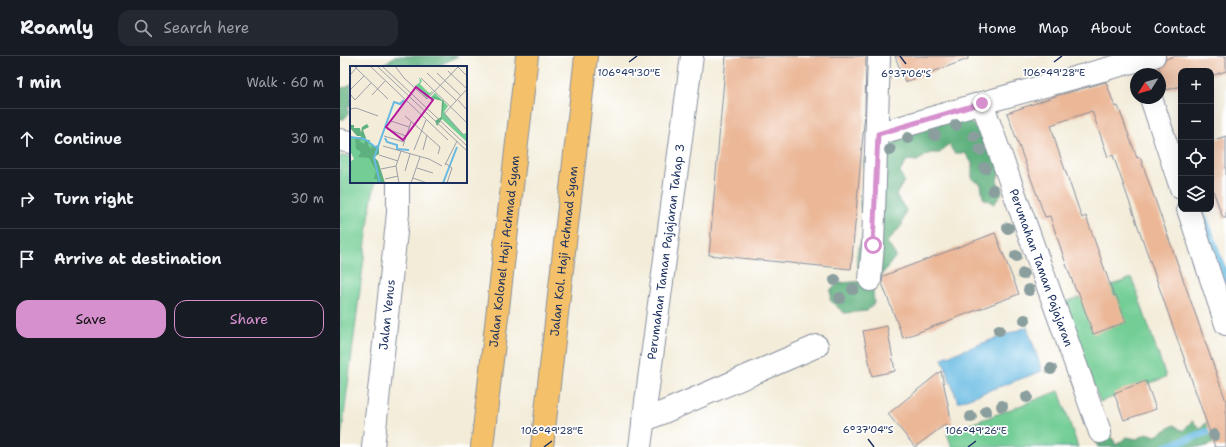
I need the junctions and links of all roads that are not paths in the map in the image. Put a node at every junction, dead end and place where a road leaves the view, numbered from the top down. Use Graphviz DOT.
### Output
graph roads {
  1 [pos="527,56"];
  2 [pos="586,56"];
  3 [pos="692,56"];
  4 [pos="879,56"];
  5 [pos="1145,64"];
  6 [pos="982,103"];
  7 [pos="1153,104"];
  8 [pos="878,134"];
  9 [pos="340,140"];
  10 [pos="350,142"];
  11 [pos="1178,179"];
  12 [pos="398,183"];
  13 [pos="1189,212"];
  14 [pos="870,280"];
  15 [pos="1226,324"];
  16 [pos="817,346"];
  17 [pos="643,420"];
  18 [pos="1100,432"];
  19 [pos="373,447"];
  20 [pos="482,447"];
  21 [pos="542,447"];
  22 [pos="640,447"];
  1 -- 20 [label="main road, Jalan Kolonel Haji Achmad Syam"];
  2 -- 21 [label="main road, Jalan Kol. Haji Achmad Syam"];
  3 -- 17 [label="street, Perumahan Taman Pajajaran Tahap 3"];
  4 -- 8 [label="street"];
  5 -- 6 [label="street"];
  6 -- 8 [label="street"];
  6 -- 18 [label="street, Perumahan Taman Pajajaran"];
  7 -- 11 [label="street"];
  8 -- 14 [label="street"];
  9 -- 10 [label="street"];
  12 -- 19 [label="street, Jalan Venus"];
  13 -- 15 [label="street"];
  16 -- 17 [label="street"];
  17 -- 22 [label="street, Perumahan Taman Pajajaran Tahap 3"];
}
